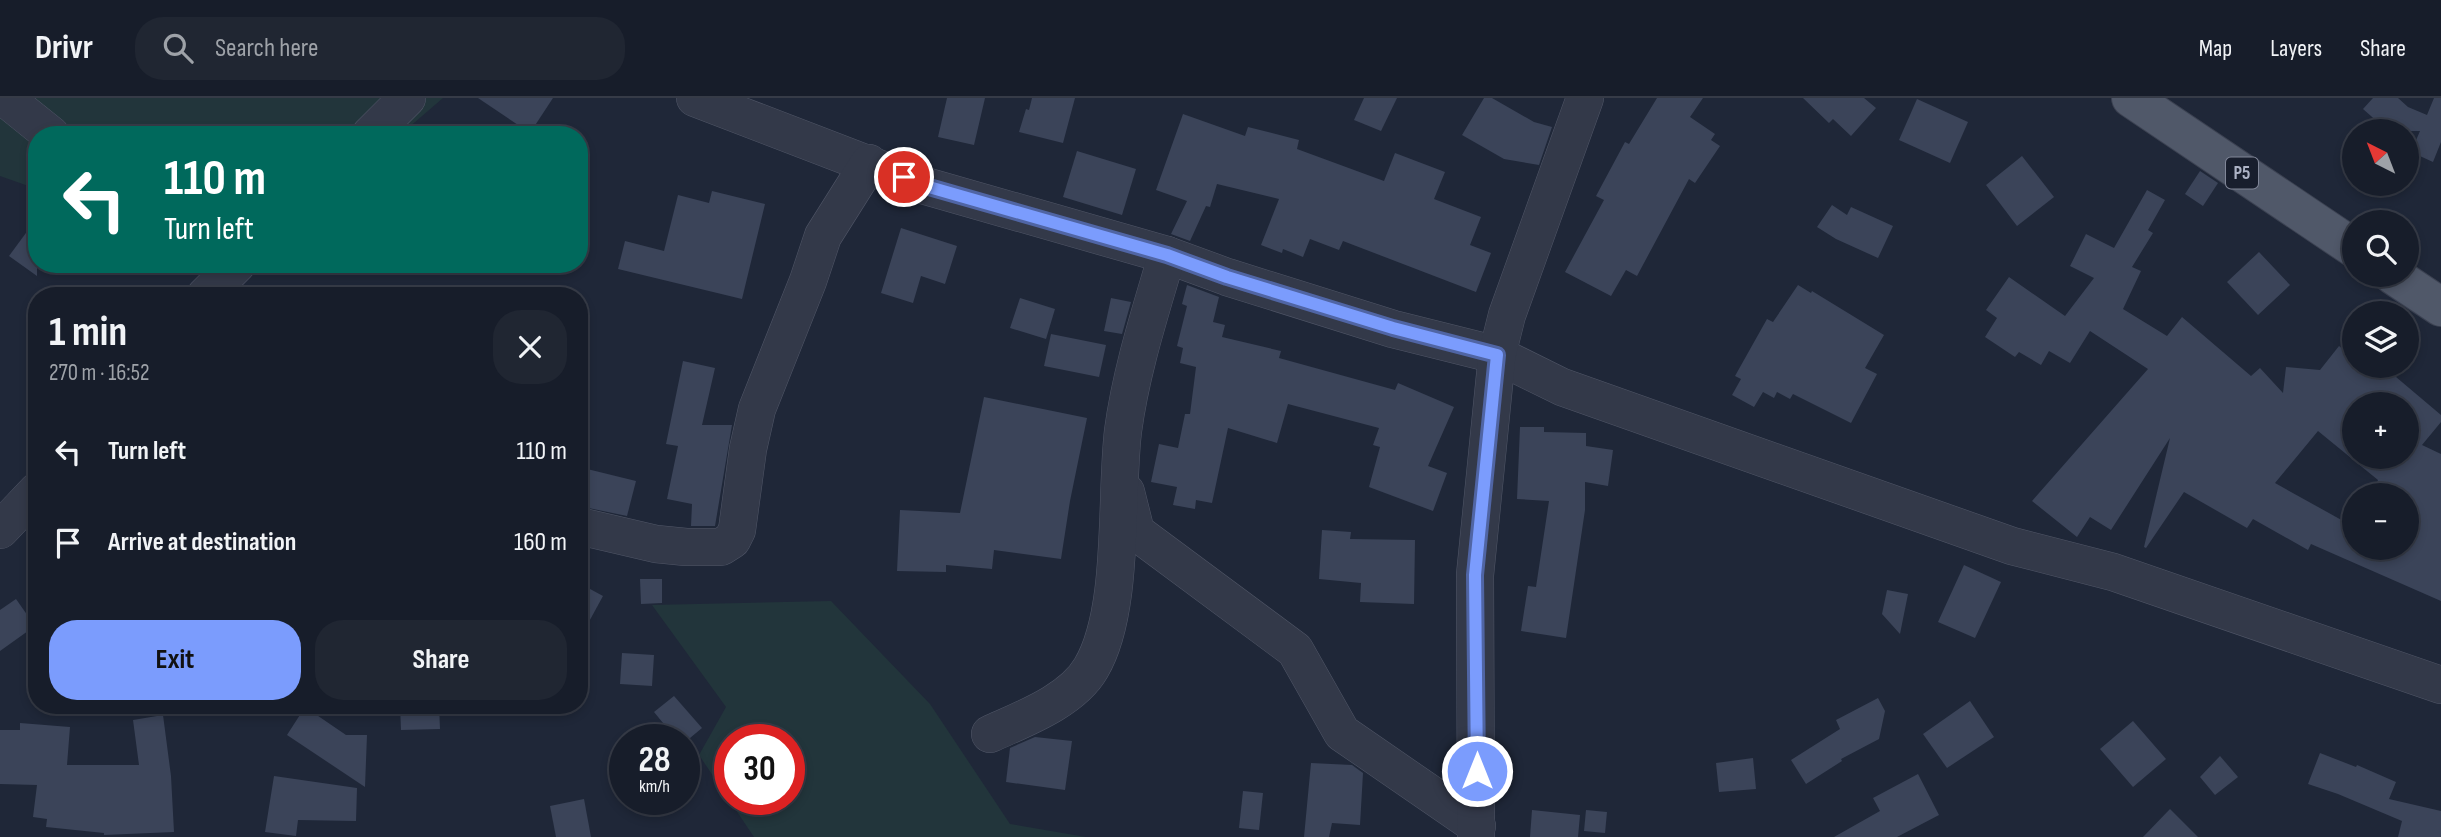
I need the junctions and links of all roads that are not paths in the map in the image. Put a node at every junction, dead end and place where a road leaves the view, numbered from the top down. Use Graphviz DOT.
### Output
graph roads {
  1 [pos="5,98"];
  2 [pos="407,98"];
  3 [pos="695,98"];
  4 [pos="1585,98"];
  5 [pos="2131,98"];
  6 [pos="40,126"];
  7 [pos="379,126"];
  8 [pos="869,163"];
  9 [pos="2342,240"];
  10 [pos="1167,255"];
  11 [pos="228,273"];
  12 [pos="214,287"];
  13 [pos="2411,287"];
  14 [pos="2441,307"];
  15 [pos="1497,355"];
  16 [pos="1121,465"];
  17 [pos="28,500"];
  18 [pos="588,528"];
  19 [pos="0,530"];
  20 [pos="2441,685"];
  21 [pos="990,734"];
  22 [pos="1477,832"];
  1 -- 6 [label="street"];
  2 -- 7 [label="street"];
  3 -- 8 [label="street"];
  4 -- 15 [label="street"];
  5 -- 9 [label="main road, P5"];
  8 -- 10 [label="street"];
  8 -- 18 [label="street"];
  10 -- 15 [label="street"];
  10 -- 16 [label="street"];
  11 -- 12 [label="street"];
  13 -- 14 [label="main road"];
  15 -- 20 [label="street"];
  15 -- 22 [label="street"];
  16 -- 21 [label="street"];
  16 -- 22 [label="street"];
  17 -- 19 [label="street"];
}
